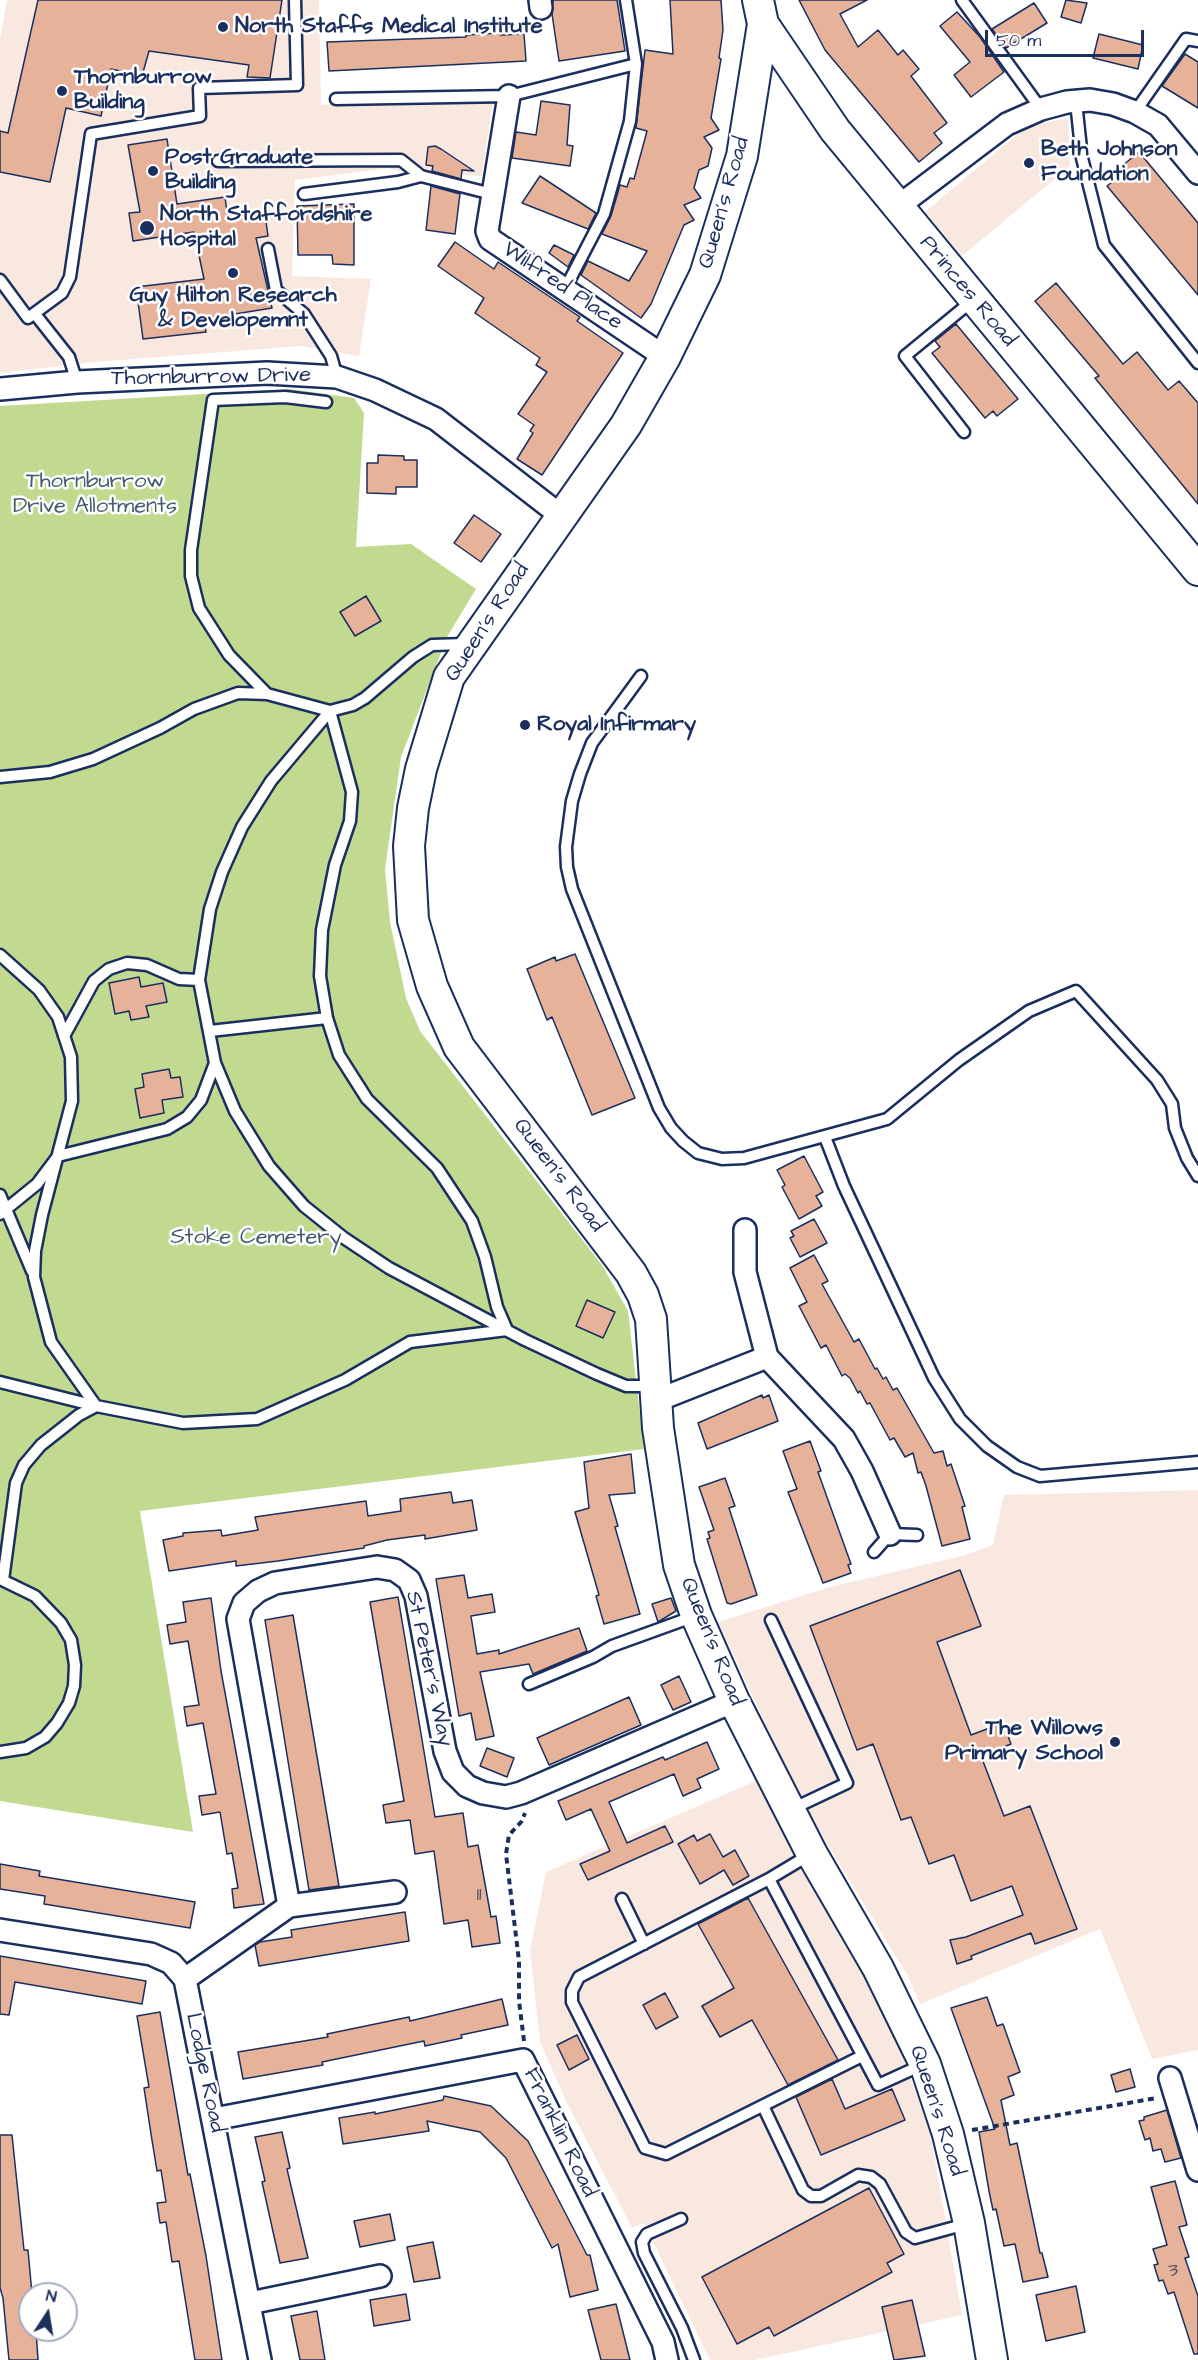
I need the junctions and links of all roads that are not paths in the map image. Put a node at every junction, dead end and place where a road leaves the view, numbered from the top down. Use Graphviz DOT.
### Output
graph roads {
  1 [pos="295,0"];
  2 [pos="626,0"];
  3 [pos="962,0"];
  4 [pos="760,12"];
  5 [pos="1198,41"];
  6 [pos="636,64"];
  7 [pos="510,96"];
  8 [pos="336,99"];
  9 [pos="1076,102"];
  10 [pos="1041,109"];
  11 [pos="1135,112"];
  12 [pos="218,161"];
  13 [pos="1198,173"];
  14 [pos="421,176"];
  15 [pos="304,194"];
  16 [pos="492,194"];
  17 [pos="896,208"];
  18 [pos="268,249"];
  19 [pos="0,280"];
  20 [pos="565,289"];
  21 [pos="974,299"];
  22 [pos="35,314"];
  23 [pos="664,357"];
  24 [pos="1198,363"];
  25 [pos="338,377"];
  26 [pos="78,382"];
  27 [pos="0,389"];
  28 [pos="326,402"];
  29 [pos="964,432"];
  30 [pos="561,515"];
  31 [pos="1198,570"];
  32 [pos="472,644"];
  33 [pos="641,676"];
  34 [pos="267,693"];
  35 [pos="330,711"];
  36 [pos="0,777"];
  37 [pos="0,955"];
  38 [pos="200,980"];
  39 [pos="327,1018"];
  40 [pos="210,1031"];
  41 [pos="64,1036"];
  42 [pos="215,1063"];
  43 [pos="825,1137"];
  44 [pos="58,1156"];
  45 [pos="1198,1176"];
  46 [pos="0,1195"];
  47 [pos="3,1212"];
  48 [pos="745,1230"];
  49 [pos="34,1277"];
  50 [pos="507,1330"];
  51 [pos="767,1357"];
  52 [pos="0,1382"];
  53 [pos="657,1393"];
  54 [pos="96,1406"];
  55 [pos="1198,1462"];
  56 [pos="890,1534"];
  57 [pos="917,1535"];
  58 [pos="874,1552"];
  59 [pos="2,1580"];
  60 [pos="696,1615"];
  61 [pos="771,1620"];
  62 [pos="529,1684"];
  63 [pos="734,1701"];
  64 [pos="0,1752"];
  65 [pos="789,1811"];
  66 [pos="812,1854"];
  67 [pos="769,1878"];
  68 [pos="395,1892"];
  69 [pos="622,1899"];
  70 [pos="290,1906"];
  71 [pos="0,1930"];
  72 [pos="644,1944"];
  73 [pos="185,1979"];
  74 [pos="862,2056"];
  75 [pos="925,2064"];
  76 [pos="1173,2086"];
  77 [pos="763,2106"];
  78 [pos="214,2119"];
  79 [pos="1198,2170"];
  80 [pos="681,2219"];
  81 [pos="969,2223"];
  82 [pos="380,2276"];
  83 [pos="250,2303"];
  84 [pos="260,2360"];
  85 [pos="667,2360"];
  86 [pos="694,2360"];
  87 [pos="992,2360"];
  1 -- 22 [label="lane"];
  2 -- 6 [label="lane"];
  3 -- 10 [label="lane"];
  4 -- 17 [label="street, Princes Road"];
  4 -- 23 [label="street, Queen's Road"];
  5 -- 11 [label="lane"];
  6 -- 7 [label="lane"];
  6 -- 20 [label="lane"];
  7 -- 8 [label="lane"];
  7 -- 16 [label="street, Wilfred Place"];
  9 -- 10 [label="street"];
  9 -- 11 [label="street"];
  9 -- 24 [label="lane"];
  10 -- 17 [label="street"];
  11 -- 13 [label="street"];
  12 -- 14 [label="lane"];
  14 -- 15 [label="lane"];
  14 -- 16 [label="lane"];
  16 -- 20 [label="street, Wilfred Place"];
  17 -- 21 [label="street, Princes Road"];
  18 -- 25 [label="lane"];
  19 -- 22 [label="lane"];
  20 -- 23 [label="street, Wilfred Place"];
  21 -- 29 [label="lane"];
  21 -- 31 [label="street, Princes Road"];
  22 -- 26 [label="lane"];
  23 -- 30 [label="street, Queen's Road"];
  25 -- 26 [label="street, Thornburrow Drive"];
  25 -- 30 [label="street, Thornburrow Drive"];
  26 -- 27 [label="street, Thornburrow Drive"];
  28 -- 34 [label="lane"];
  30 -- 32 [label="street, Queen's Road"];
  32 -- 35 [label="lane"];
  32 -- 53 [label="street, Queen's Road"];
  33 -- 43 [label="lane"];
  34 -- 35 [label="lane"];
  34 -- 36 [label="lane"];
  35 -- 38 [label="lane"];
  35 -- 39 [label="lane"];
  37 -- 41 [label="lane"];
  38 -- 40 [label="lane"];
  38 -- 41 [label="lane"];
  39 -- 40 [label="lane"];
  39 -- 50 [label="lane"];
  40 -- 42 [label="lane"];
  41 -- 44 [label="lane"];
  42 -- 44 [label="lane"];
  42 -- 50 [label="lane"];
  43 -- 45 [label="lane"];
  43 -- 55 [label="lane"];
  44 -- 47 [label="lane"];
  44 -- 49 [label="lane"];
  46 -- 47 [label="lane"];
  47 -- 49 [label="lane"];
  48 -- 51 [label="street"];
  49 -- 54 [label="lane"];
  50 -- 53 [label="lane"];
  50 -- 54 [label="lane"];
  51 -- 53 [label="street"];
  51 -- 56 [label="street"];
  52 -- 54 [label="lane"];
  53 -- 60 [label="street, Queen's Road"];
  54 -- 59 [label="lane"];
  56 -- 57 [label="lane"];
  56 -- 58 [label="lane"];
  59 -- 64 [label="lane"];
  60 -- 62 [label="lane"];
  60 -- 63 [label="street, Queen's Road"];
  61 -- 65 [label="lane"];
  63 -- 65 [label="street, Queen's Road"];
  63 -- 70 [label="street, St Peter's Way"];
  65 -- 66 [label="street, Queen's Road"];
  66 -- 67 [label="lane"];
  66 -- 75 [label="street, Queen's Road"];
  67 -- 72 [label="lane"];
  67 -- 74 [label="lane"];
  68 -- 70 [label="street"];
  69 -- 72 [label="lane"];
  70 -- 73 [label="street"];
  71 -- 73 [label="street"];
  72 -- 77 [label="lane"];
  73 -- 78 [label="street, Lodge Road"];
  74 -- 75 [label="lane"];
  74 -- 77 [label="lane"];
  75 -- 81 [label="street, Queen's Road"];
  76 -- 79 [label="street"];
  77 -- 81 [label="lane"];
  78 -- 83 [label="street, Lodge Road"];
  78 -- 85 [label="street, Franklin Road"];
  80 -- 86 [label="lane"];
  81 -- 87 [label="street, Queen's Road"];
  82 -- 83 [label="street"];
  83 -- 84 [label="street, Lodge Road"];
}
